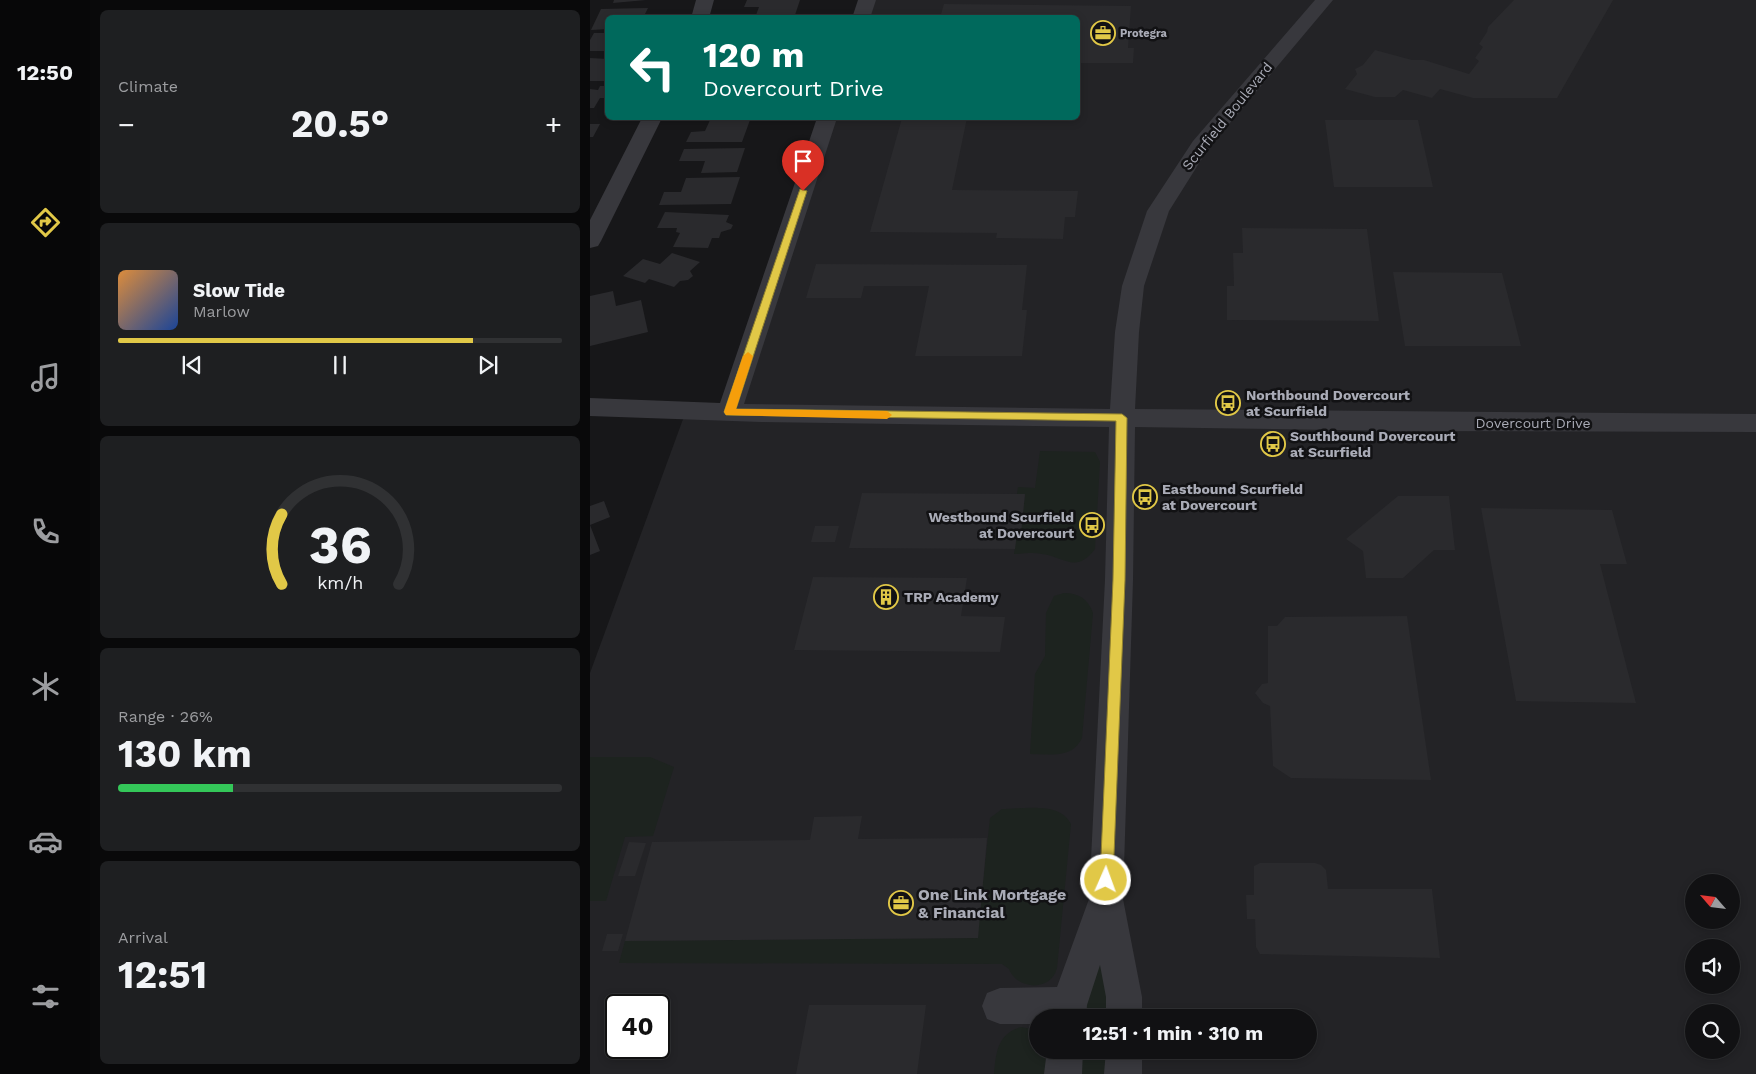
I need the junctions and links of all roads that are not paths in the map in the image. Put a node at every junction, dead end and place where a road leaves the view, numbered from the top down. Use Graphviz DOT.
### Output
graph roads {
  1 [pos="705,0"];
  2 [pos="867,0"];
  3 [pos="1324,0"];
  4 [pos="701,15"];
  5 [pos="862,15"];
  6 [pos="651,120"];
  7 [pos="827,120"];
  8 [pos="590,241"];
  9 [pos="590,407"];
  10 [pos="729,412"];
  11 [pos="1122,418"];
  12 [pos="1756,423"];
  13 [pos="1106,899"];
  14 [pos="1000,1006"];
  15 [pos="1041,1009"];
  16 [pos="1070,1009"];
  17 [pos="1124,1009"];
  18 [pos="1064,1059"];
  19 [pos="1124,1059"];
  20 [pos="1063,1074"];
  21 [pos="1124,1074"];
  1 -- 4 [label="street"];
  2 -- 5 [label="street"];
  3 -- 11 [label="street, Scurfield Boulevard"];
  6 -- 8 [label="street"];
  7 -- 10 [label="street"];
  9 -- 10 [label="street, Dovercourt Drive"];
  10 -- 11 [label="street, Dovercourt Drive"];
  11 -- 12 [label="street, Dovercourt Drive"];
  11 -- 13 [label="street, Scurfield Boulevard"];
  13 -- 16 [label="street, Scurfield Boulevard"];
  13 -- 17 [label="street, Scurfield Boulevard"];
  14 -- 15 [label="street"];
  18 -- 20 [label="street"];
  19 -- 21 [label="street"];
}
